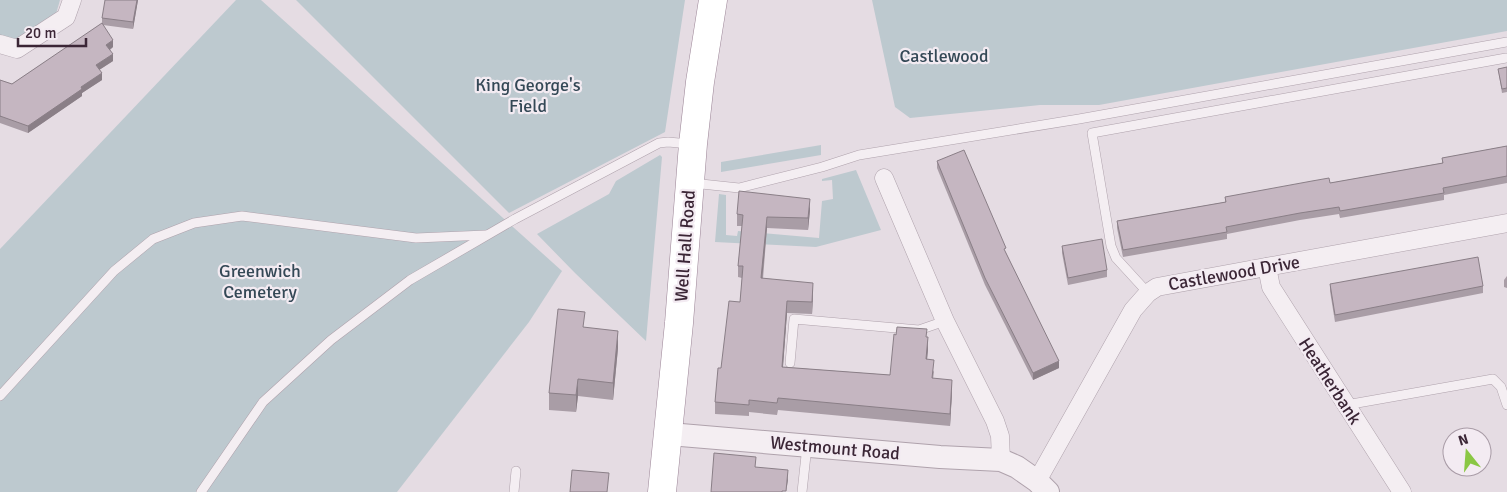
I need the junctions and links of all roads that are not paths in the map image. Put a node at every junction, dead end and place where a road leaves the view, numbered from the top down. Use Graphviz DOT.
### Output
graph roads {
  1 [pos="72,0"];
  2 [pos="713,0"];
  3 [pos="1507,42"];
  4 [pos="0,44"];
  5 [pos="1506,58"];
  6 [pos="693,144"];
  7 [pos="884,178"];
  8 [pos="690,183"];
  9 [pos="1507,223"];
  10 [pos="487,236"];
  11 [pos="1267,267"];
  12 [pos="1148,293"];
  13 [pos="945,321"];
  14 [pos="790,363"];
  15 [pos="0,396"];
  16 [pos="1346,405"];
  17 [pos="1507,405"];
  18 [pos="669,434"];
  19 [pos="807,446"];
  20 [pos="1001,460"];
  21 [pos="516,470"];
  22 [pos="1042,486"];
  23 [pos="201,492"];
  24 [pos="514,492"];
  25 [pos="662,492"];
  26 [pos="802,492"];
  27 [pos="1402,492"];
  1 -- 4 [label="street"];
  2 -- 6 [label="highway, Well Hall Road"];
  3 -- 8 [label="lane"];
  5 -- 12 [label="lane"];
  6 -- 8 [label="highway, Well Hall Road"];
  6 -- 10 [label="lane"];
  7 -- 13 [label="street"];
  8 -- 18 [label="highway, Well Hall Road"];
  9 -- 11 [label="street, Castlewood Drive"];
  10 -- 15 [label="lane"];
  10 -- 23 [label="lane"];
  11 -- 12 [label="street, Castlewood Drive"];
  11 -- 16 [label="street, Heatherbank"];
  12 -- 22 [label="street, Castlewood Drive"];
  13 -- 14 [label="lane"];
  13 -- 20 [label="street"];
  16 -- 17 [label="lane"];
  16 -- 27 [label="street, Heatherbank"];
  18 -- 19 [label="street, Westmount Road"];
  18 -- 25 [label="highway, Well Hall Road"];
  19 -- 20 [label="street, Westmount Road"];
  19 -- 26 [label="lane"];
  20 -- 22 [label="street, Westmount Road"];
  21 -- 24 [label="lane"];
}
